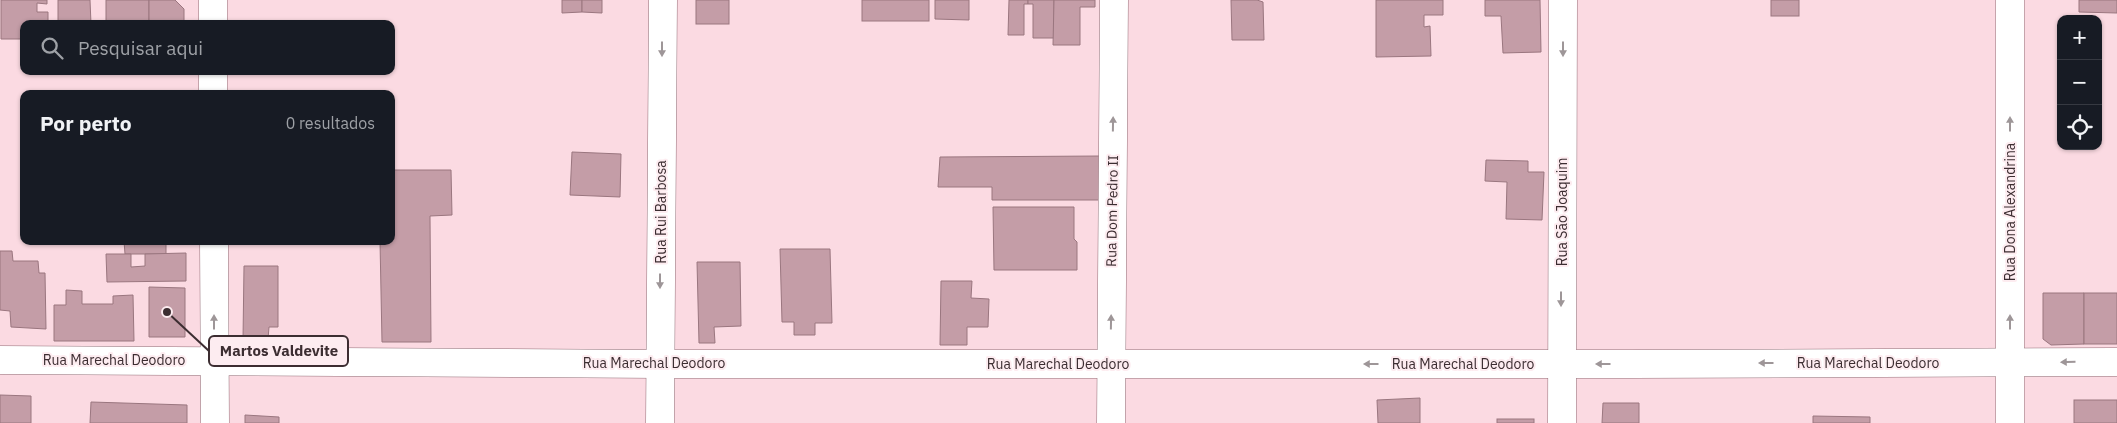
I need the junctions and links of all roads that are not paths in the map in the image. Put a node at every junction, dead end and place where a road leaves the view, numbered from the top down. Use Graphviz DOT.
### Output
graph roads {
  1 [pos="213,0"];
  2 [pos="663,0"];
  3 [pos="1114,0"];
  4 [pos="1563,0"];
  5 [pos="2010,0"];
  6 [pos="213,20"];
  7 [pos="213,75"];
  8 [pos="213,90"];
  9 [pos="214,245"];
  10 [pos="0,360"];
  11 [pos="215,360"];
  12 [pos="2010,362"];
  13 [pos="2117,362"];
  14 [pos="660,364"];
  15 [pos="1111,364"];
  16 [pos="1561,364"];
  17 [pos="215,423"];
  18 [pos="660,423"];
  19 [pos="1111,423"];
  20 [pos="1562,423"];
  21 [pos="2010,423"];
  1 -- 6 [label="main road"];
  2 -- 14 [label="main road, Rua Rui Barbosa, one-way"];
  15 -- 3 [label="main road, Rua Dom Pedro II, one-way"];
  4 -- 16 [label="main road, Rua São Joaquim, one-way"];
  12 -- 5 [label="main road, Rua Dona Alexandrina, one-way"];
  7 -- 8 [label="main road"];
  11 -- 9 [label="main road, one-way"];
  10 -- 11 [label="main road, Rua Marechal Deodoro"];
  11 -- 14 [label="main road, Rua Marechal Deodoro"];
  11 -- 17 [label="main road"];
  13 -- 12 [label="main road, Rua Marechal Deodoro, one-way"];
  12 -- 16 [label="main road, Rua Marechal Deodoro, one-way"];
  12 -- 21 [label="main road, Rua Dona Alexandrina"];
  14 -- 15 [label="main road, Rua Marechal Deodoro"];
  14 -- 18 [label="main road, Rua Rui Barbosa"];
  16 -- 15 [label="main road, Rua Marechal Deodoro, one-way"];
  15 -- 19 [label="main road, Rua Dom Pedro II"];
  16 -- 20 [label="main road, Rua São Joaquim"];
}
